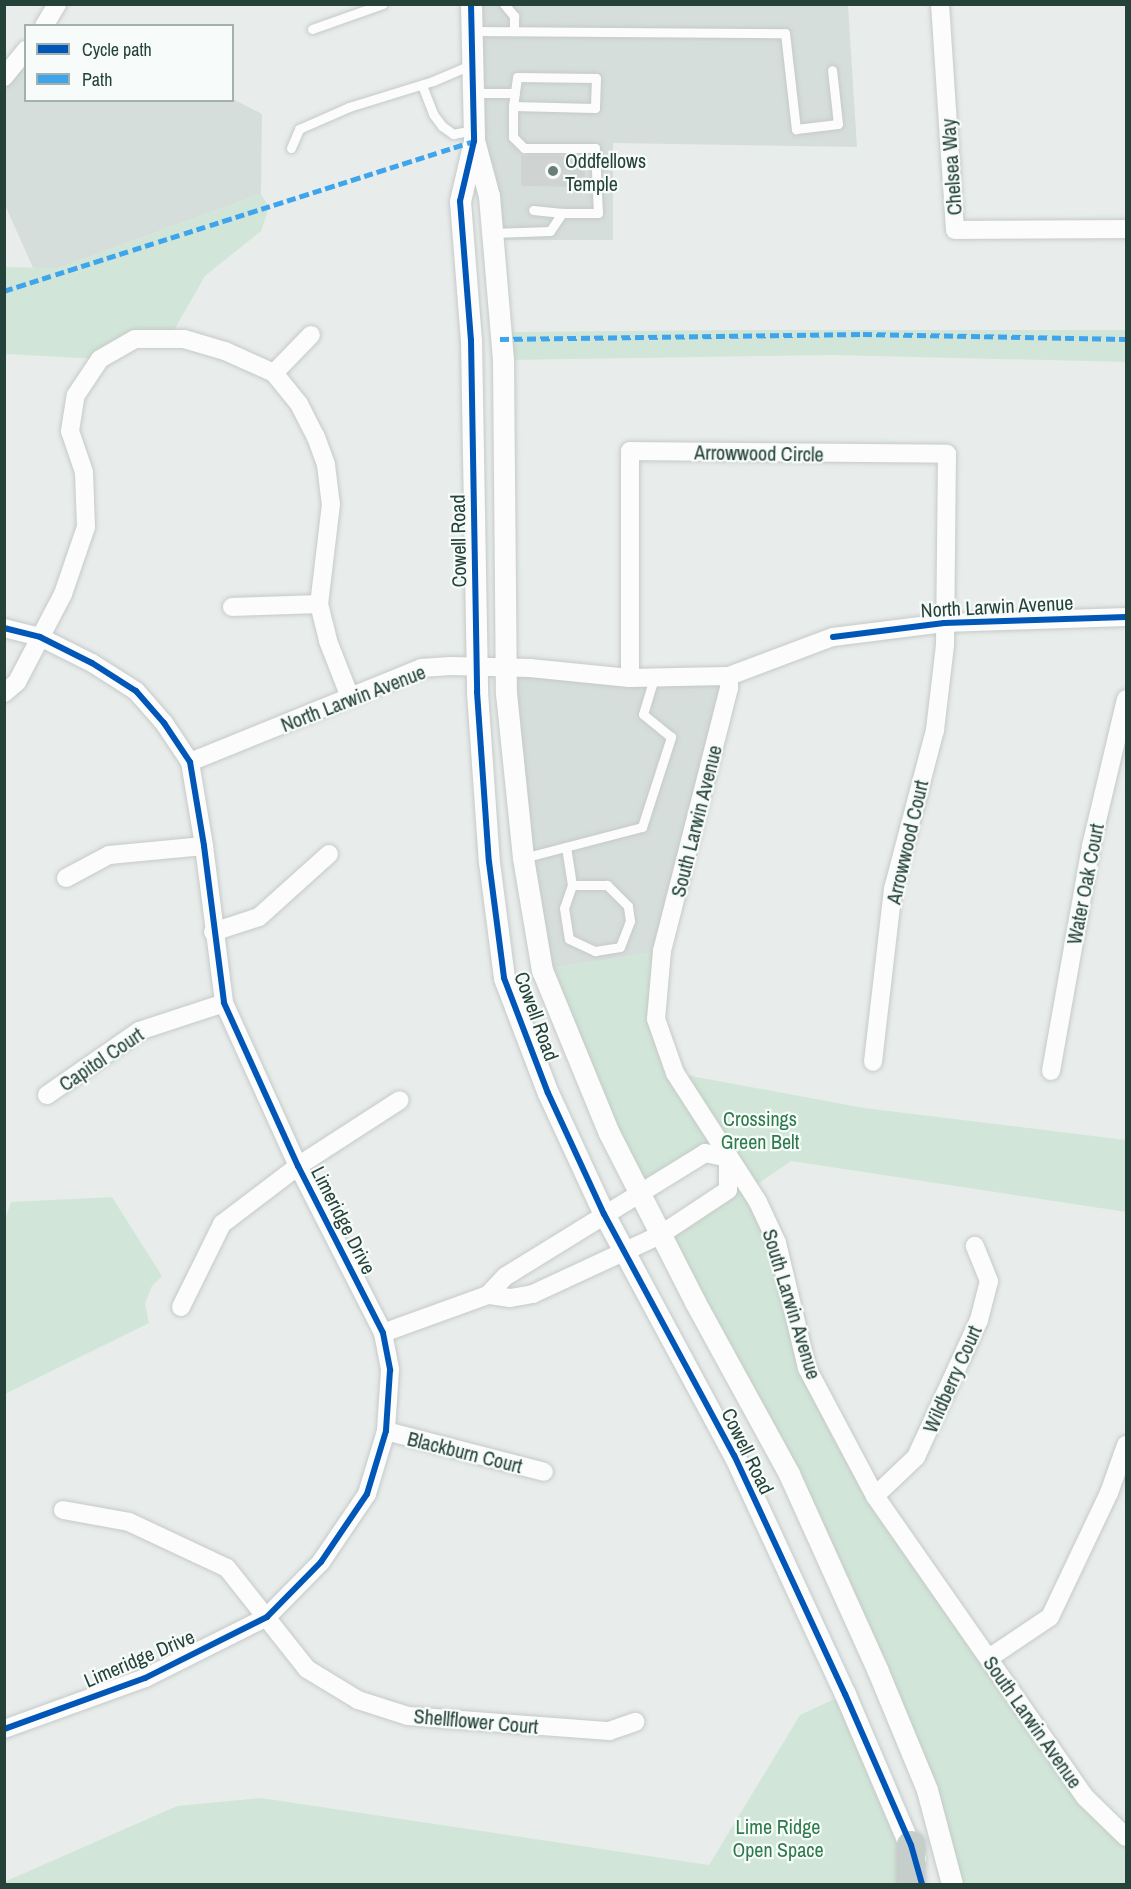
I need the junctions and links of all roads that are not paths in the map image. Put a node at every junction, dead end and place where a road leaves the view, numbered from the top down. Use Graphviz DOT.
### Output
graph roads {
  1 [pos="57,4"];
  2 [pos="383,4"];
  3 [pos="471,4"];
  4 [pos="504,4"];
  5 [pos="940,4"];
  6 [pos="45,24"];
  7 [pos="312,29"];
  8 [pos="472,31"];
  9 [pos="514,31"];
  10 [pos="24,52"];
  11 [pos="473,64"];
  12 [pos="832,70"];
  13 [pos="4,77"];
  14 [pos="422,85"];
  15 [pos="473,93"];
  16 [pos="515,93"];
  17 [pos="513,106"];
  18 [pos="474,136"];
  19 [pos="291,148"];
  20 [pos="533,210"];
  21 [pos="562,213"];
  22 [pos="1126,229"];
  23 [pos="492,233"];
  24 [pos="311,335"];
  25 [pos="274,373"];
  26 [pos="319,604"];
  27 [pos="232,607"];
  28 [pos="1126,616"];
  29 [pos="944,623"];
  30 [pos="4,628"];
  31 [pos="40,637"];
  32 [pos="477,667"];
  33 [pos="506,668"];
  34 [pos="729,676"];
  35 [pos="654,677"];
  36 [pos="630,678"];
  37 [pos="4,693"];
  38 [pos="350,697"];
  39 [pos="1126,699"];
  40 [pos="190,762"];
  41 [pos="204,846"];
  42 [pos="566,847"];
  43 [pos="329,854"];
  44 [pos="523,858"];
  45 [pos="66,878"];
  46 [pos="572,885"];
  47 [pos="213,932"];
  48 [pos="224,1003"];
  49 [pos="873,1062"];
  50 [pos="1052,1071"];
  51 [pos="47,1095"];
  52 [pos="400,1100"];
  53 [pos="728,1158"];
  54 [pos="298,1166"];
  55 [pos="638,1192"];
  56 [pos="604,1214"];
  57 [pos="660,1235"];
  58 [pos="975,1246"];
  59 [pos="624,1251"];
  60 [pos="488,1295"];
  61 [pos="181,1307"];
  62 [pos="383,1334"];
  63 [pos="386,1431"];
  64 [pos="1126,1445"];
  65 [pos="544,1472"];
  66 [pos="874,1496"];
  67 [pos="63,1510"];
  68 [pos="267,1617"];
  69 [pos="989,1658"];
  70 [pos="635,1722"];
  71 [pos="4,1729"];
  72 [pos="1126,1837"];
  73 [pos="911,1845"];
  74 [pos="910,1884"];
  75 [pos="922,1884"];
  76 [pos="952,1884"];
  1 -- 6 [label="street"];
  2 -- 7 [label="lane"];
  3 -- 8 [label="street, Cowell Road"];
  4 -- 9 [label="lane"];
  5 -- 22 [label="street, Chelsea Way"];
  8 -- 9 [label="lane"];
  8 -- 11 [label="street, Cowell Road"];
  9 -- 12 [label="lane"];
  10 -- 13 [label="street"];
  11 -- 14 [label="lane"];
  11 -- 15 [label="street, Cowell Road"];
  14 -- 18 [label="lane"];
  14 -- 19 [label="lane"];
  15 -- 16 [label="lane"];
  15 -- 18 [label="street, Cowell Road"];
  16 -- 17 [label="lane"];
  16 -- 17 [label="lane"];
  17 -- 21 [label="lane"];
  18 -- 23 [label="street, Cowell Road"];
  18 -- 32 [label="street, Cowell Road"];
  20 -- 21 [label="lane"];
  21 -- 23 [label="lane"];
  23 -- 33 [label="street, Cowell Road"];
  24 -- 25 [label="street"];
  25 -- 26 [label="street"];
  25 -- 31 [label="street"];
  26 -- 27 [label="street"];
  26 -- 38 [label="street"];
  28 -- 29 [label="street, North Larwin Avenue"];
  29 -- 34 [label="street, North Larwin Avenue"];
  29 -- 36 [label="street, Arrowwood Circle"];
  29 -- 49 [label="street, Arrowwood Court"];
  30 -- 31 [label="street, Limeridge Drive"];
  31 -- 37 [label="street"];
  31 -- 40 [label="street, Limeridge Drive"];
  32 -- 33 [label="street, North Larwin Avenue"];
  32 -- 38 [label="street, North Larwin Avenue"];
  32 -- 56 [label="street, Cowell Road"];
  33 -- 36 [label="street, North Larwin Avenue"];
  33 -- 44 [label="street, Cowell Road"];
  34 -- 35 [label="street, North Larwin Avenue"];
  34 -- 53 [label="street, South Larwin Avenue"];
  35 -- 36 [label="street, North Larwin Avenue"];
  35 -- 42 [label="lane"];
  38 -- 40 [label="street, North Larwin Avenue"];
  39 -- 50 [label="street, Water Oak Court"];
  40 -- 41 [label="street, Limeridge Drive"];
  41 -- 45 [label="street"];
  41 -- 47 [label="street, Limeridge Drive"];
  42 -- 44 [label="lane"];
  42 -- 46 [label="lane"];
  43 -- 47 [label="street"];
  44 -- 55 [label="street, Cowell Road"];
  46 -- 46 [label="lane"];
  47 -- 48 [label="street, Limeridge Drive"];
  48 -- 51 [label="street, Capitol Court"];
  48 -- 54 [label="street, Limeridge Drive"];
  52 -- 54 [label="street"];
  53 -- 55 [label="street"];
  53 -- 57 [label="street"];
  53 -- 66 [label="street, South Larwin Avenue"];
  54 -- 61 [label="street"];
  54 -- 62 [label="street, Limeridge Drive"];
  55 -- 56 [label="street"];
  55 -- 57 [label="street, Cowell Road"];
  56 -- 59 [label="street, Cowell Road"];
  56 -- 60 [label="street"];
  57 -- 59 [label="street"];
  57 -- 76 [label="street, Cowell Road"];
  58 -- 66 [label="street, Wildberry Court"];
  59 -- 60 [label="street"];
  59 -- 73 [label="street, Cowell Road"];
  60 -- 62 [label="street"];
  62 -- 63 [label="street, Limeridge Drive"];
  63 -- 65 [label="street, Blackburn Court"];
  63 -- 68 [label="street, Limeridge Drive"];
  64 -- 69 [label="street"];
  66 -- 69 [label="street, South Larwin Avenue"];
  67 -- 68 [label="street, Shellflower Court"];
  68 -- 70 [label="street, Shellflower Court"];
  68 -- 71 [label="street, Limeridge Drive"];
  69 -- 72 [label="street, South Larwin Avenue"];
  73 -- 74 [label="highway"];
  73 -- 75 [label="street, Cowell Road"];
}
